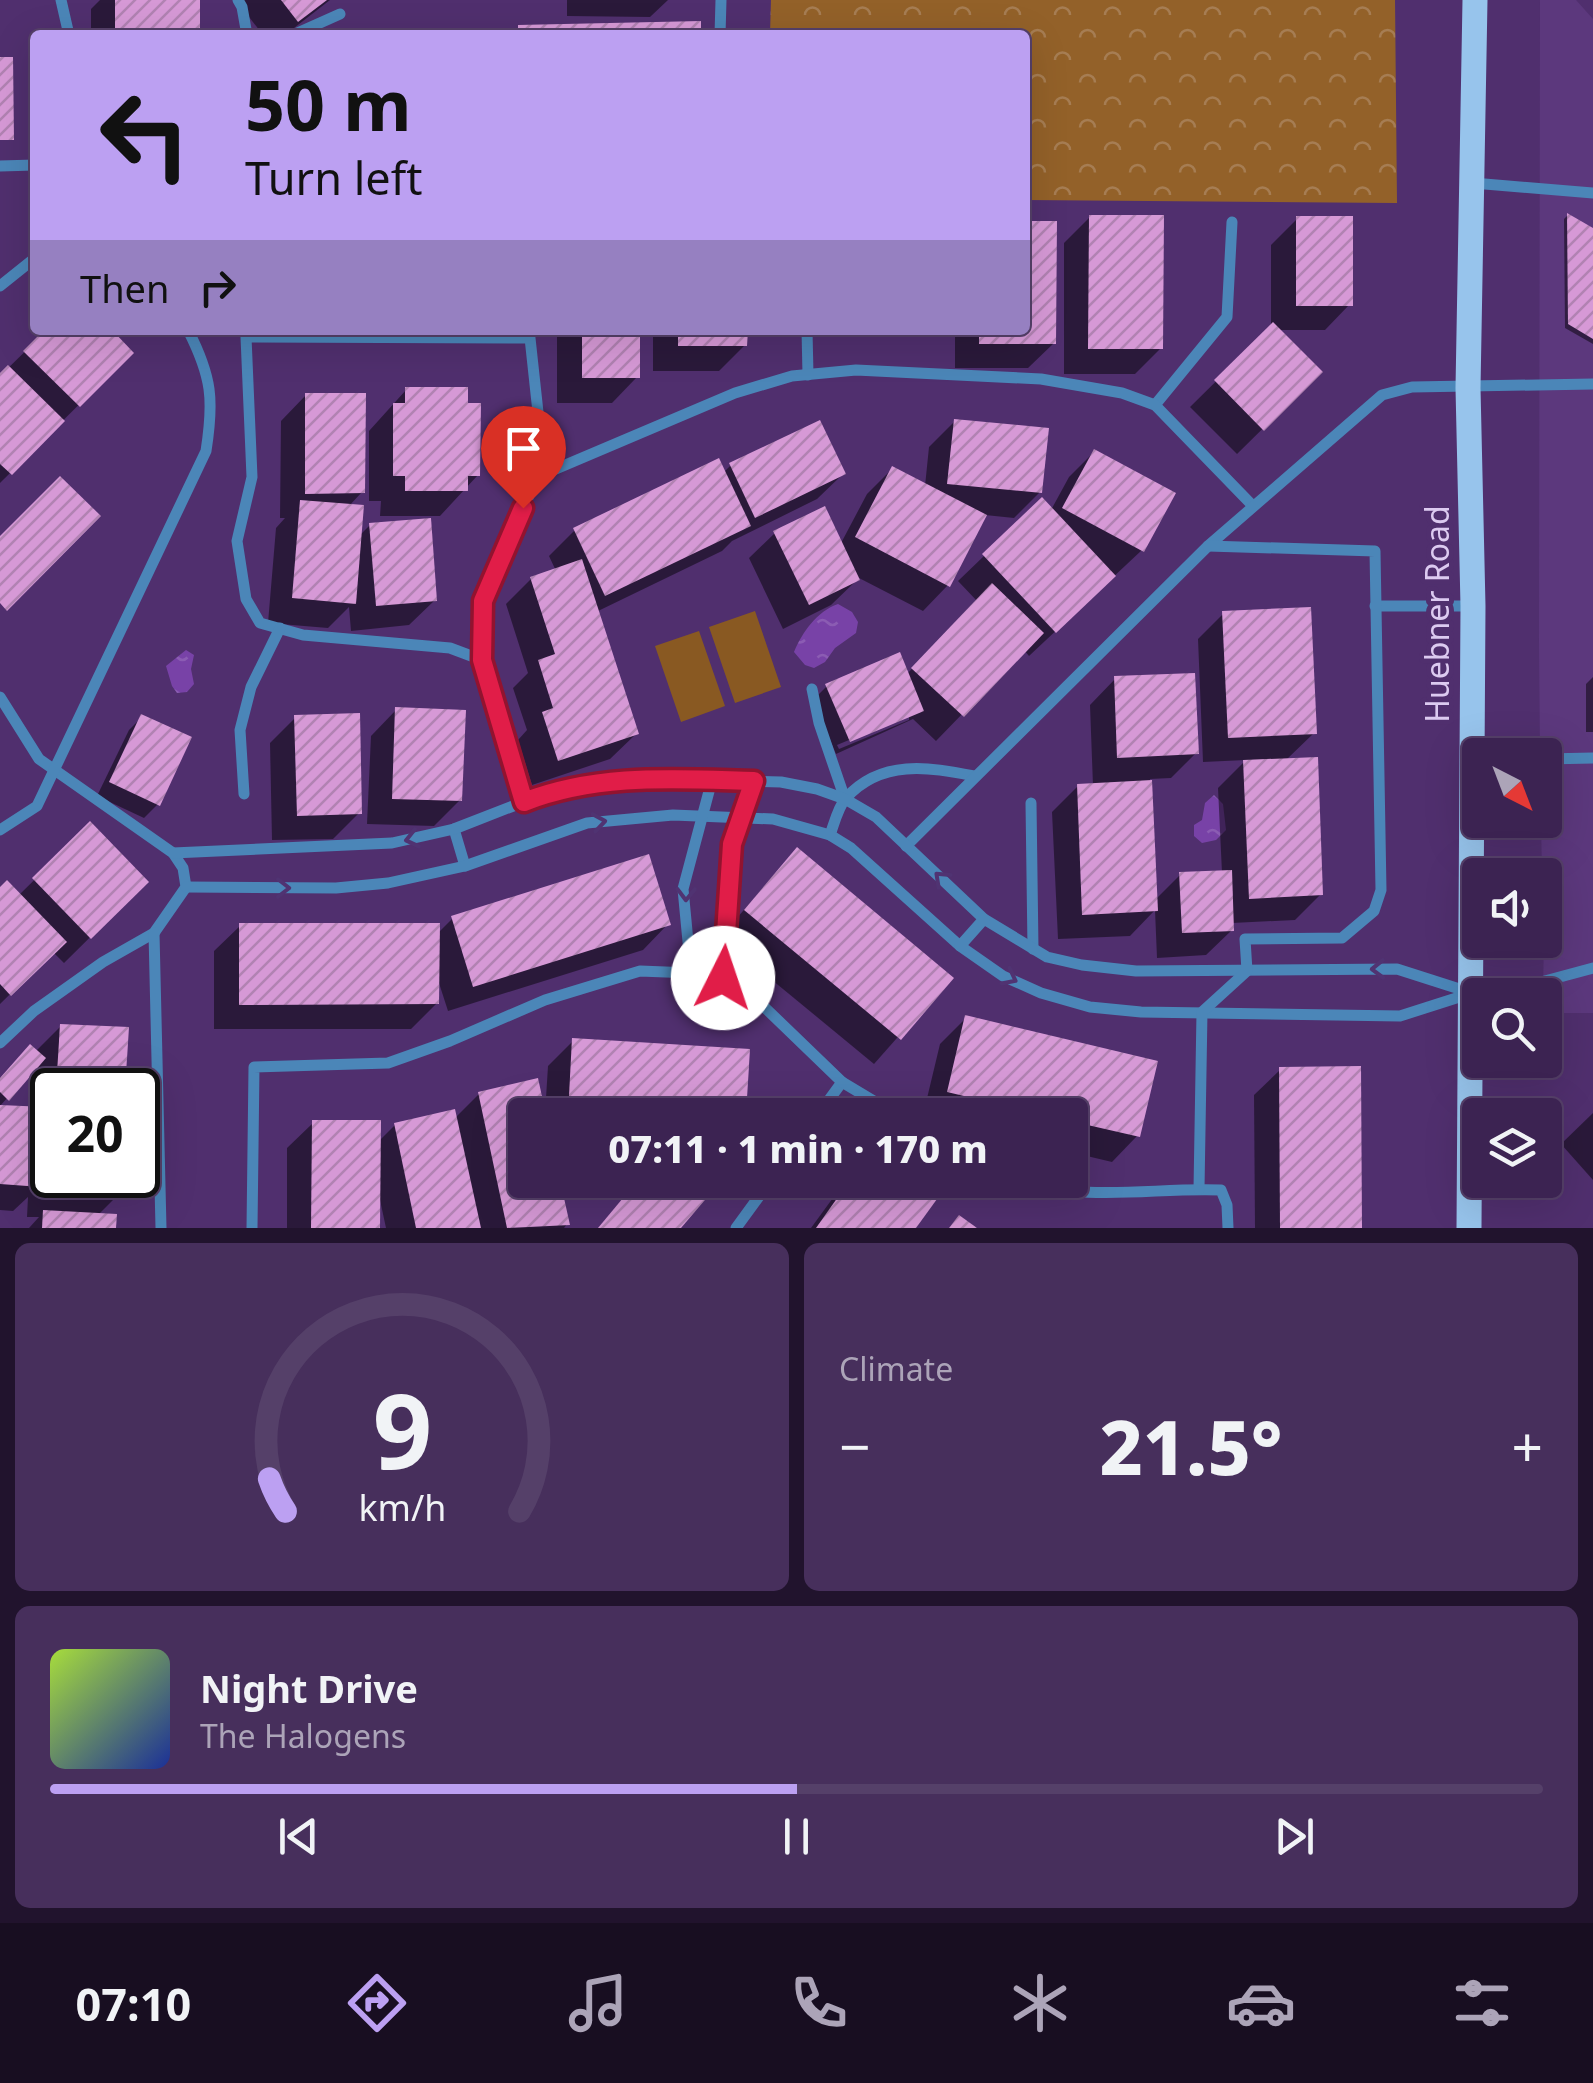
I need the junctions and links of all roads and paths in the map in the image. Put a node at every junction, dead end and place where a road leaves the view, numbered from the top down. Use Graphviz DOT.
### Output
graph roads {
  1 [pos="61,0"];
  2 [pos="238,0"];
  3 [pos="721,0"];
  4 [pos="1475,0"];
  5 [pos="340,14"];
  6 [pos="68,30"];
  7 [pos="246,30"];
  8 [pos="303,30"];
  9 [pos="720,30"];
  10 [pos="30,165"];
  11 [pos="0,166"];
  12 [pos="1472,183"];
  13 [pos="1593,193"];
  14 [pos="1232,222"];
  15 [pos="30,262"];
  16 [pos="0,286"];
  17 [pos="190,335"];
  18 [pos="278,335"];
  19 [pos="353,335"];
  20 [pos="807,335"];
  21 [pos="808,374"];
  22 [pos="1593,384"];
  23 [pos="1468,388"];
  24 [pos="1155,405"];
  25 [pos="537,476"];
  26 [pos="1252,505"];
  27 [pos="1208,546"];
  28 [pos="1376,606"];
  29 [pos="1473,606"];
  30 [pos="280,628"];
  31 [pos="482,660"];
  32 [pos="812,689"];
  33 [pos="0,697"];
  34 [pos="1476,738"];
  35 [pos="1593,758"];
  36 [pos="1562,759"];
  37 [pos="55,770"];
  38 [pos="974,776"];
  39 [pos="712,780"];
  40 [pos="754,781"];
  41 [pos="244,794"];
  42 [pos="845,799"];
  43 [pos="524,802"];
  44 [pos="1032,803"];
  45 [pos="702,816"];
  46 [pos="740,818"];
  47 [pos="454,829"];
  48 [pos="0,830"];
  49 [pos="830,835"];
  50 [pos="1475,838"];
  51 [pos="906,846"];
  52 [pos="173,853"];
  53 [pos="466,866"];
  54 [pos="186,887"];
  55 [pos="984,919"];
  56 [pos="154,933"];
  57 [pos="960,946"];
  58 [pos="1033,949"];
  59 [pos="1593,968"];
  60 [pos="1246,972"];
  61 [pos="690,974"];
  62 [pos="723,978"];
  63 [pos="1472,978"];
  64 [pos="1556,978"];
  65 [pos="1462,990"];
  66 [pos="1462,996"];
  67 [pos="1202,1012"];
  68 [pos="0,1043"];
  69 [pos="1471,1078"];
  70 [pos="842,1082"];
  71 [pos="830,1098"];
  72 [pos="869,1098"];
  73 [pos="1199,1189"];
  74 [pos="1088,1193"];
  75 [pos="758,1198"];
  76 [pos="161,1228"];
  77 [pos="252,1228"];
  78 [pos="736,1228"];
  79 [pos="1228,1228"];
  80 [pos="1469,1228"];
  1 -- 6 [label="lane"];
  2 -- 7 [label="lane"];
  3 -- 9 [label="lane"];
  4 -- 12 [label="main road, Huebner Road"];
  5 -- 8 [label="lane"];
  10 -- 11 [label="lane"];
  12 -- 13 [label="lane"];
  12 -- 23 [label="main road, Huebner Road"];
  14 -- 24 [label="lane"];
  15 -- 16 [label="lane"];
  17 -- 37 [label="lane"];
  18 -- 30 [label="lane"];
  19 -- 25 [label="lane"];
  20 -- 21 [label="lane"];
  21 -- 24 [label="lane"];
  21 -- 25 [label="lane"];
  22 -- 23 [label="lane"];
  23 -- 26 [label="lane"];
  23 -- 29 [label="main road, Huebner Road"];
  24 -- 26 [label="lane"];
  25 -- 31 [label="lane"];
  26 -- 27 [label="lane"];
  27 -- 28 [label="lane"];
  27 -- 38 [label="lane"];
  28 -- 29 [label="lane"];
  28 -- 60 [label="lane"];
  29 -- 34 [label="main road, Huebner Road"];
  30 -- 31 [label="lane"];
  30 -- 41 [label="lane"];
  31 -- 43 [label="lane"];
  32 -- 42 [label="lane"];
  33 -- 37 [label="lane"];
  35 -- 36 [label="lane"];
  37 -- 48 [label="lane"];
  37 -- 52 [label="lane"];
  38 -- 42 [label="lane"];
  38 -- 51 [label="lane"];
  39 -- 40 [label="lane"];
  39 -- 43 [label="lane"];
  39 -- 45 [label="lane"];
  40 -- 42 [label="lane"];
  40 -- 46 [label="lane"];
  42 -- 49 [label="lane"];
  42 -- 51 [label="lane"];
  43 -- 47 [label="lane"];
  44 -- 58 [label="lane"];
  45 -- 46 [label="lane"];
  53 -- 45 [label="lane, one-way"];
  45 -- 61 [label="lane, one-way"];
  46 -- 49 [label="lane"];
  46 -- 62 [label="lane"];
  47 -- 52 [label="lane, one-way"];
  47 -- 53 [label="lane"];
  49 -- 57 [label="lane"];
  50 -- 63 [label="main road, Huebner Road"];
  55 -- 51 [label="lane, one-way"];
  52 -- 54 [label="lane"];
  54 -- 53 [label="lane, one-way"];
  54 -- 56 [label="lane"];
  55 -- 57 [label="lane"];
  55 -- 58 [label="lane"];
  56 -- 68 [label="lane"];
  56 -- 76 [label="lane"];
  57 -- 67 [label="lane, one-way"];
  58 -- 60 [label="lane"];
  59 -- 64 [label="lane"];
  65 -- 60 [label="lane, one-way"];
  60 -- 67 [label="lane"];
  61 -- 62 [label="lane"];
  61 -- 77 [label="lane"];
  62 -- 70 [label="lane"];
  66 -- 67 [label="lane"];
  67 -- 73 [label="lane"];
  69 -- 80 [label="main road, Huebner Road"];
  70 -- 71 [label="lane"];
  70 -- 72 [label="lane"];
  73 -- 74 [label="lane"];
  73 -- 79 [label="lane"];
  75 -- 78 [label="lane"];
}
